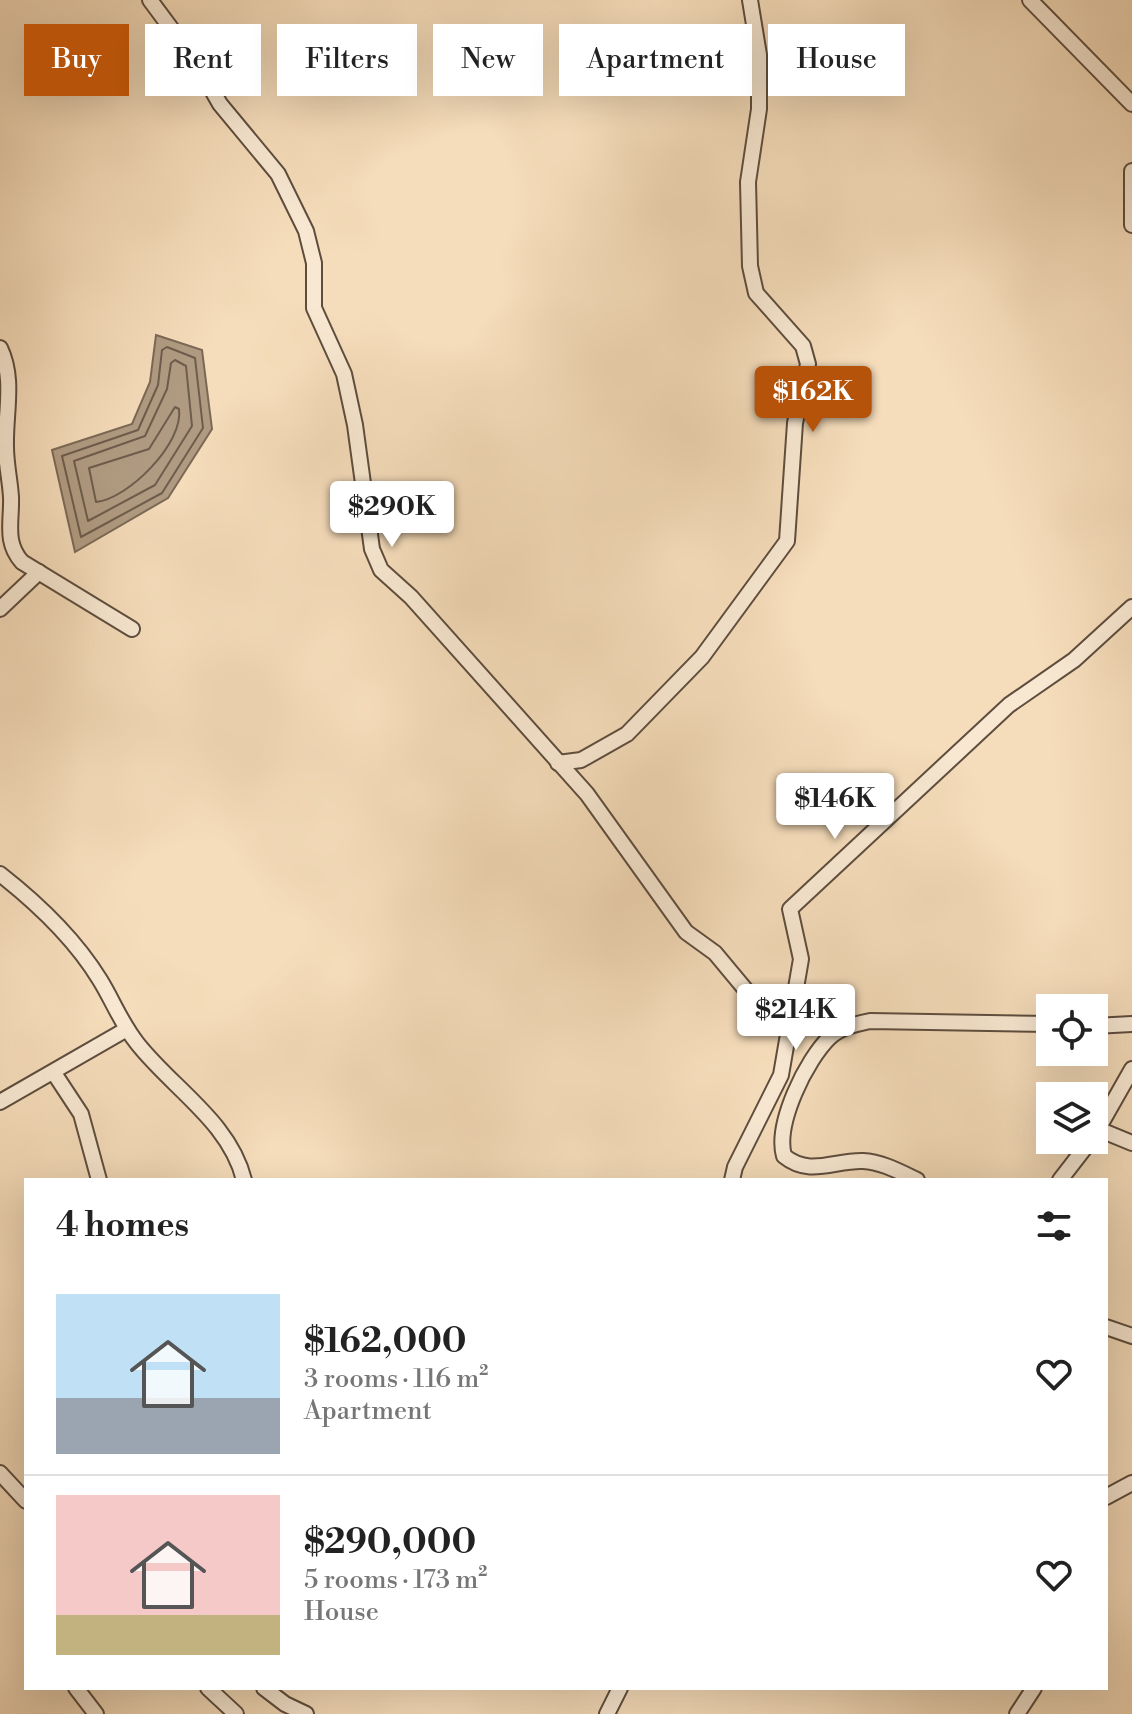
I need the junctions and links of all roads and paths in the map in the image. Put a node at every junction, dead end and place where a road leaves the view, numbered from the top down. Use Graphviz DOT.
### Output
graph roads {
  1 [pos="150,0"];
  2 [pos="750,0"];
  3 [pos="1030,0"];
  4 [pos="1132,104"];
  5 [pos="1132,171"];
  6 [pos="1132,225"];
  7 [pos="0,348"];
  8 [pos="3,427"];
  9 [pos="39,572"];
  10 [pos="1132,607"];
  11 [pos="0,609"];
  12 [pos="132,629"];
  13 [pos="558,763"];
  14 [pos="0,874"];
  15 [pos="1036,1024"];
  16 [pos="1132,1024"];
  17 [pos="790,1025"];
  18 [pos="1108,1025"];
  19 [pos="127,1029"];
  20 [pos="1132,1069"];
  21 [pos="54,1073"];
  22 [pos="0,1102"];
  23 [pos="1108,1111"];
  24 [pos="1108,1138"];
  25 [pos="1132,1143"];
  26 [pos="1080,1154"];
  27 [pos="98,1178"];
  28 [pos="243,1178"];
  29 [pos="732,1178"];
  30 [pos="913,1178"];
  31 [pos="1062,1178"];
  32 [pos="1108,1328"];
  33 [pos="1132,1336"];
  34 [pos="0,1473"];
  35 [pos="1132,1483"];
  36 [pos="1108,1496"];
  37 [pos="24,1499"];
  38 [pos="78,1690"];
  39 [pos="210,1690"];
  40 [pos="267,1690"];
  41 [pos="619,1690"];
  42 [pos="1033,1690"];
  43 [pos="96,1714"];
  44 [pos="236,1714"];
  45 [pos="306,1714"];
  46 [pos="607,1714"];
  47 [pos="1017,1714"];
  1 -- 13 [label="street"];
  2 -- 13 [label="street"];
  3 -- 4 [label="street"];
  5 -- 6 [label="street"];
  7 -- 8 [label="street"];
  8 -- 9 [label="street"];
  9 -- 11 [label="street"];
  9 -- 12 [label="street"];
  10 -- 17 [label="street"];
  13 -- 17 [label="street"];
  14 -- 19 [label="street"];
  15 -- 30 [label="street"];
  16 -- 18 [label="street"];
  17 -- 29 [label="street"];
  19 -- 21 [label="street"];
  19 -- 28 [label="street"];
  20 -- 23 [label="street"];
  21 -- 22 [label="street"];
  21 -- 27 [label="street"];
  24 -- 25 [label="street"];
  26 -- 31 [label="street"];
  32 -- 33 [label="street"];
  34 -- 37 [label="street"];
  35 -- 36 [label="street"];
  38 -- 43 [label="street"];
  39 -- 44 [label="street"];
  40 -- 45 [label="street"];
  41 -- 46 [label="street"];
  42 -- 47 [label="street"];
}
